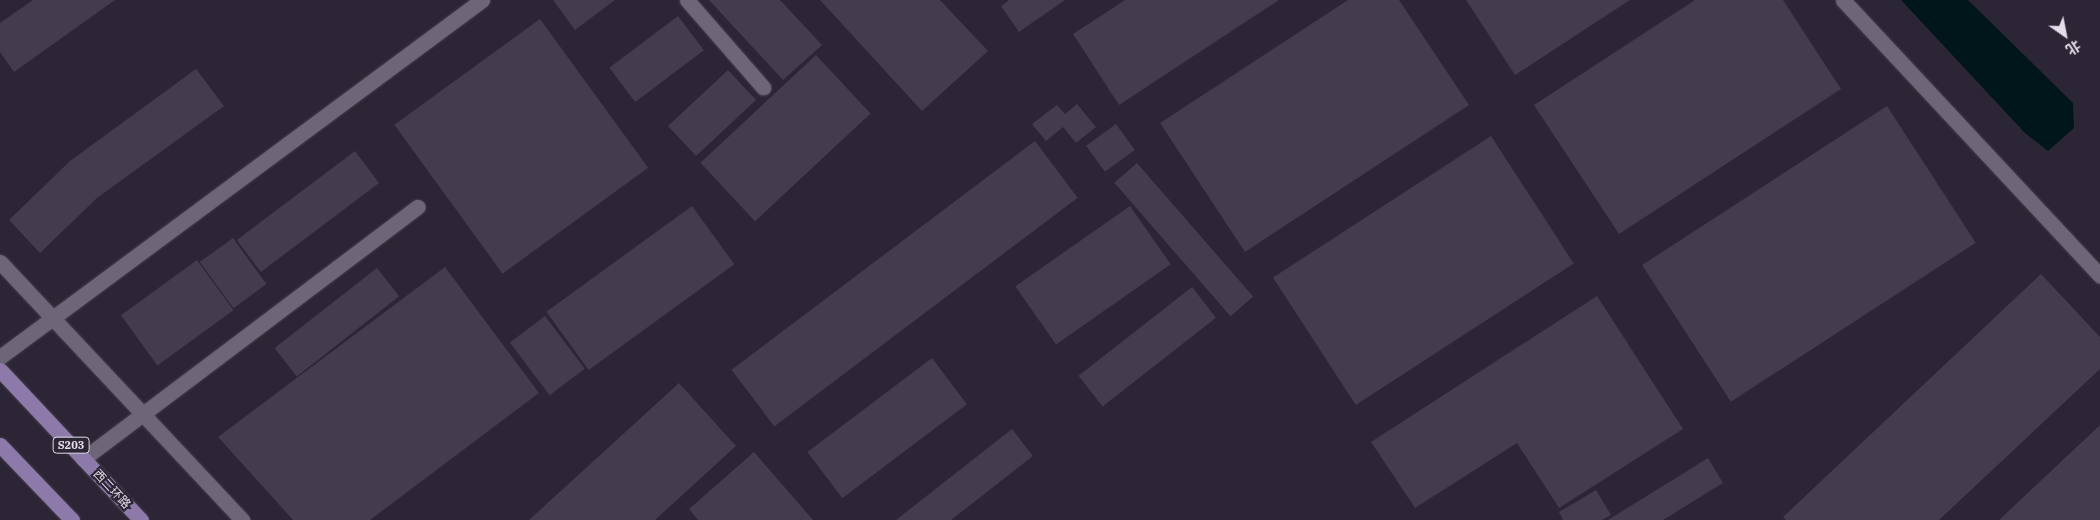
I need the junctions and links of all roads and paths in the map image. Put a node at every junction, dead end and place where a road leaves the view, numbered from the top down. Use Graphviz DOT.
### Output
graph roads {
  1 [pos="482,0"];
  2 [pos="686,0"];
  3 [pos="1843,0"];
  4 [pos="763,87"];
  5 [pos="418,207"];
  6 [pos="0,262"];
  7 [pos="2100,276"];
  8 [pos="52,319"];
  9 [pos="0,357"];
  10 [pos="0,370"];
  11 [pos="140,413"];
  12 [pos="0,445"];
  13 [pos="84,459"];
  14 [pos="72,520"];
  15 [pos="142,520"];
  16 [pos="242,520"];
  1 -- 8 [label="street"];
  2 -- 4 [label="street"];
  3 -- 7 [label="street"];
  5 -- 11 [label="street"];
  6 -- 8 [label="street"];
  8 -- 9 [label="street"];
  8 -- 11 [label="street"];
  10 -- 13 [label="main road, 西二环路 / S203"];
  11 -- 13 [label="street"];
  11 -- 16 [label="street"];
  12 -- 14 [label="main road"];
  13 -- 15 [label="main road, 西二环路 / S203"];
}
